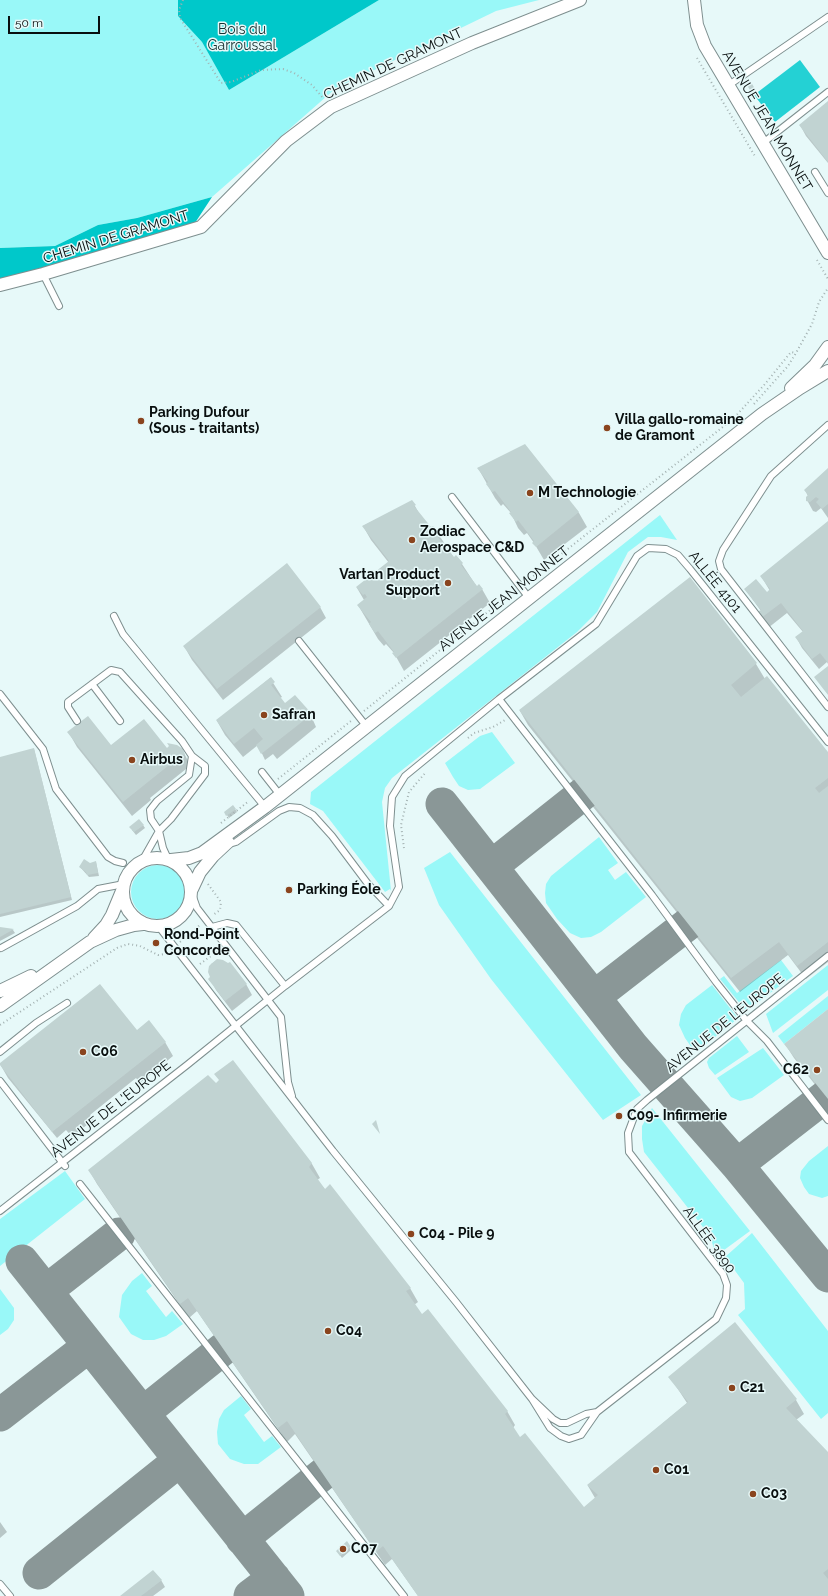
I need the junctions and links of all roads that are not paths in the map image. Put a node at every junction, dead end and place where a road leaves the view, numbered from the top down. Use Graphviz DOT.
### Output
graph roads {
  1 [pos="580,0"];
  2 [pos="694,0"];
  3 [pos="828,17"];
  4 [pos="729,85"];
  5 [pos="828,92"];
  6 [pos="763,143"];
  7 [pos="815,172"];
  8 [pos="828,193"];
  9 [pos="828,253"];
  10 [pos="43,274"];
  11 [pos="0,285"];
  12 [pos="59,306"];
  13 [pos="828,347"];
  14 [pos="828,371"];
  15 [pos="762,414"];
  16 [pos="828,425"];
  17 [pos="452,497"];
  18 [pos="530,598"];
  19 [pos="114,616"];
  20 [pos="299,641"];
  21 [pos="92,684"];
  22 [pos="0,694"];
  23 [pos="498,699"];
  24 [pos="828,707"];
  25 [pos="77,721"];
  26 [pos="120,721"];
  27 [pos="367,727"];
  28 [pos="828,742"];
  29 [pos="192,756"];
  30 [pos="262,772"];
  31 [pos="280,795"];
  32 [pos="265,807"];
  33 [pos="159,831"];
  34 [pos="224,845"];
  35 [pos="170,860"];
  36 [pos="142,861"];
  37 [pos="123,863"];
  38 [pos="123,887"];
  39 [pos="192,892"];
  40 [pos="389,906"];
  41 [pos="143,924"];
  42 [pos="159,927"];
  43 [pos="212,927"];
  44 [pos="90,942"];
  45 [pos="1,948"];
  46 [pos="828,956"];
  47 [pos="59,963"];
  48 [pos="285,986"];
  49 [pos="0,991"];
  50 [pos="268,999"];
  51 [pos="67,1003"];
  52 [pos="0,1006"];
  53 [pos="746,1020"];
  54 [pos="235,1025"];
  55 [pos="0,1052"];
  56 [pos="0,1082"];
  57 [pos="294,1101"];
  58 [pos="637,1110"];
  59 [pos="828,1120"];
  60 [pos="64,1164"];
  61 [pos="80,1184"];
  62 [pos="0,1211"];
  63 [pos="532,1399"];
  64 [pos="598,1412"];
  65 [pos="0,1584"];
  66 [pos="10,1596"];
  67 [pos="404,1596"];
  1 -- 10 [label="street, CHEMIN DE GRAMONT"];
  2 -- 4 [label="street, AVENUE JEAN MONNET"];
  3 -- 4 [label="lane"];
  4 -- 6 [label="street, AVENUE JEAN MONNET"];
  5 -- 6 [label="lane"];
  6 -- 9 [label="street, AVENUE JEAN MONNET"];
  7 -- 8 [label="lane"];
  10 -- 11 [label="street, CHEMIN DE GRAMONT"];
  10 -- 12 [label="lane"];
  13 -- 15 [label="street, AVENUE JEAN MONNET"];
  14 -- 15 [label="street, AVENUE JEAN MONNET"];
  15 -- 18 [label="street, AVENUE JEAN MONNET"];
  16 -- 24 [label="lane"];
  17 -- 18 [label="lane"];
  18 -- 27 [label="street, AVENUE JEAN MONNET"];
  19 -- 32 [label="lane"];
  20 -- 27 [label="lane"];
  21 -- 25 [label="lane"];
  21 -- 26 [label="lane"];
  21 -- 29 [label="lane"];
  22 -- 37 [label="lane"];
  23 -- 28 [label="lane, ALLÉE 4101"];
  23 -- 40 [label="lane, ALLÉE 4101"];
  23 -- 53 [label="lane"];
  27 -- 31 [label="street, AVENUE JEAN MONNET"];
  29 -- 33 [label="lane"];
  29 -- 33 [label="lane"];
  30 -- 31 [label="lane"];
  31 -- 32 [label="street, AVENUE JEAN MONNET"];
  32 -- 34 [label="street, AVENUE JEAN MONNET"];
  32 -- 35 [label="street, AVENUE JEAN MONNET"];
  33 -- 35 [label="lane"];
  33 -- 36 [label="lane"];
  34 -- 39 [label="street, AVENUE JEAN MONNET"];
  34 -- 40 [label="lane"];
  35 -- 36 [label="street"];
  35 -- 39 [label="street"];
  36 -- 38 [label="street"];
  38 -- 41 [label="street"];
  38 -- 44 [label="street"];
  38 -- 45 [label="lane"];
  39 -- 42 [label="street"];
  39 -- 43 [label="lane"];
  40 -- 48 [label="lane, AVENUE DE L'EUROPE"];
  41 -- 42 [label="street"];
  41 -- 44 [label="street"];
  42 -- 54 [label="lane"];
  43 -- 48 [label="lane"];
  43 -- 50 [label="lane"];
  44 -- 47 [label="street"];
  46 -- 53 [label="lane, AVENUE DE L'EUROPE"];
  47 -- 49 [label="street"];
  47 -- 52 [label="street"];
  48 -- 50 [label="lane, AVENUE DE L'EUROPE"];
  50 -- 54 [label="lane, AVENUE DE L'EUROPE"];
  50 -- 57 [label="lane"];
  51 -- 55 [label="lane"];
  53 -- 58 [label="lane, AVENUE DE L'EUROPE"];
  53 -- 59 [label="lane"];
  54 -- 57 [label="lane"];
  54 -- 60 [label="lane, AVENUE DE L'EUROPE"];
  56 -- 60 [label="lane"];
  57 -- 63 [label="lane"];
  58 -- 64 [label="lane, ALLÉE 3890"];
  60 -- 62 [label="lane, AVENUE DE L'EUROPE"];
  61 -- 67 [label="lane"];
  63 -- 64 [label="lane"];
  63 -- 64 [label="lane"];
  65 -- 66 [label="lane"];
}
